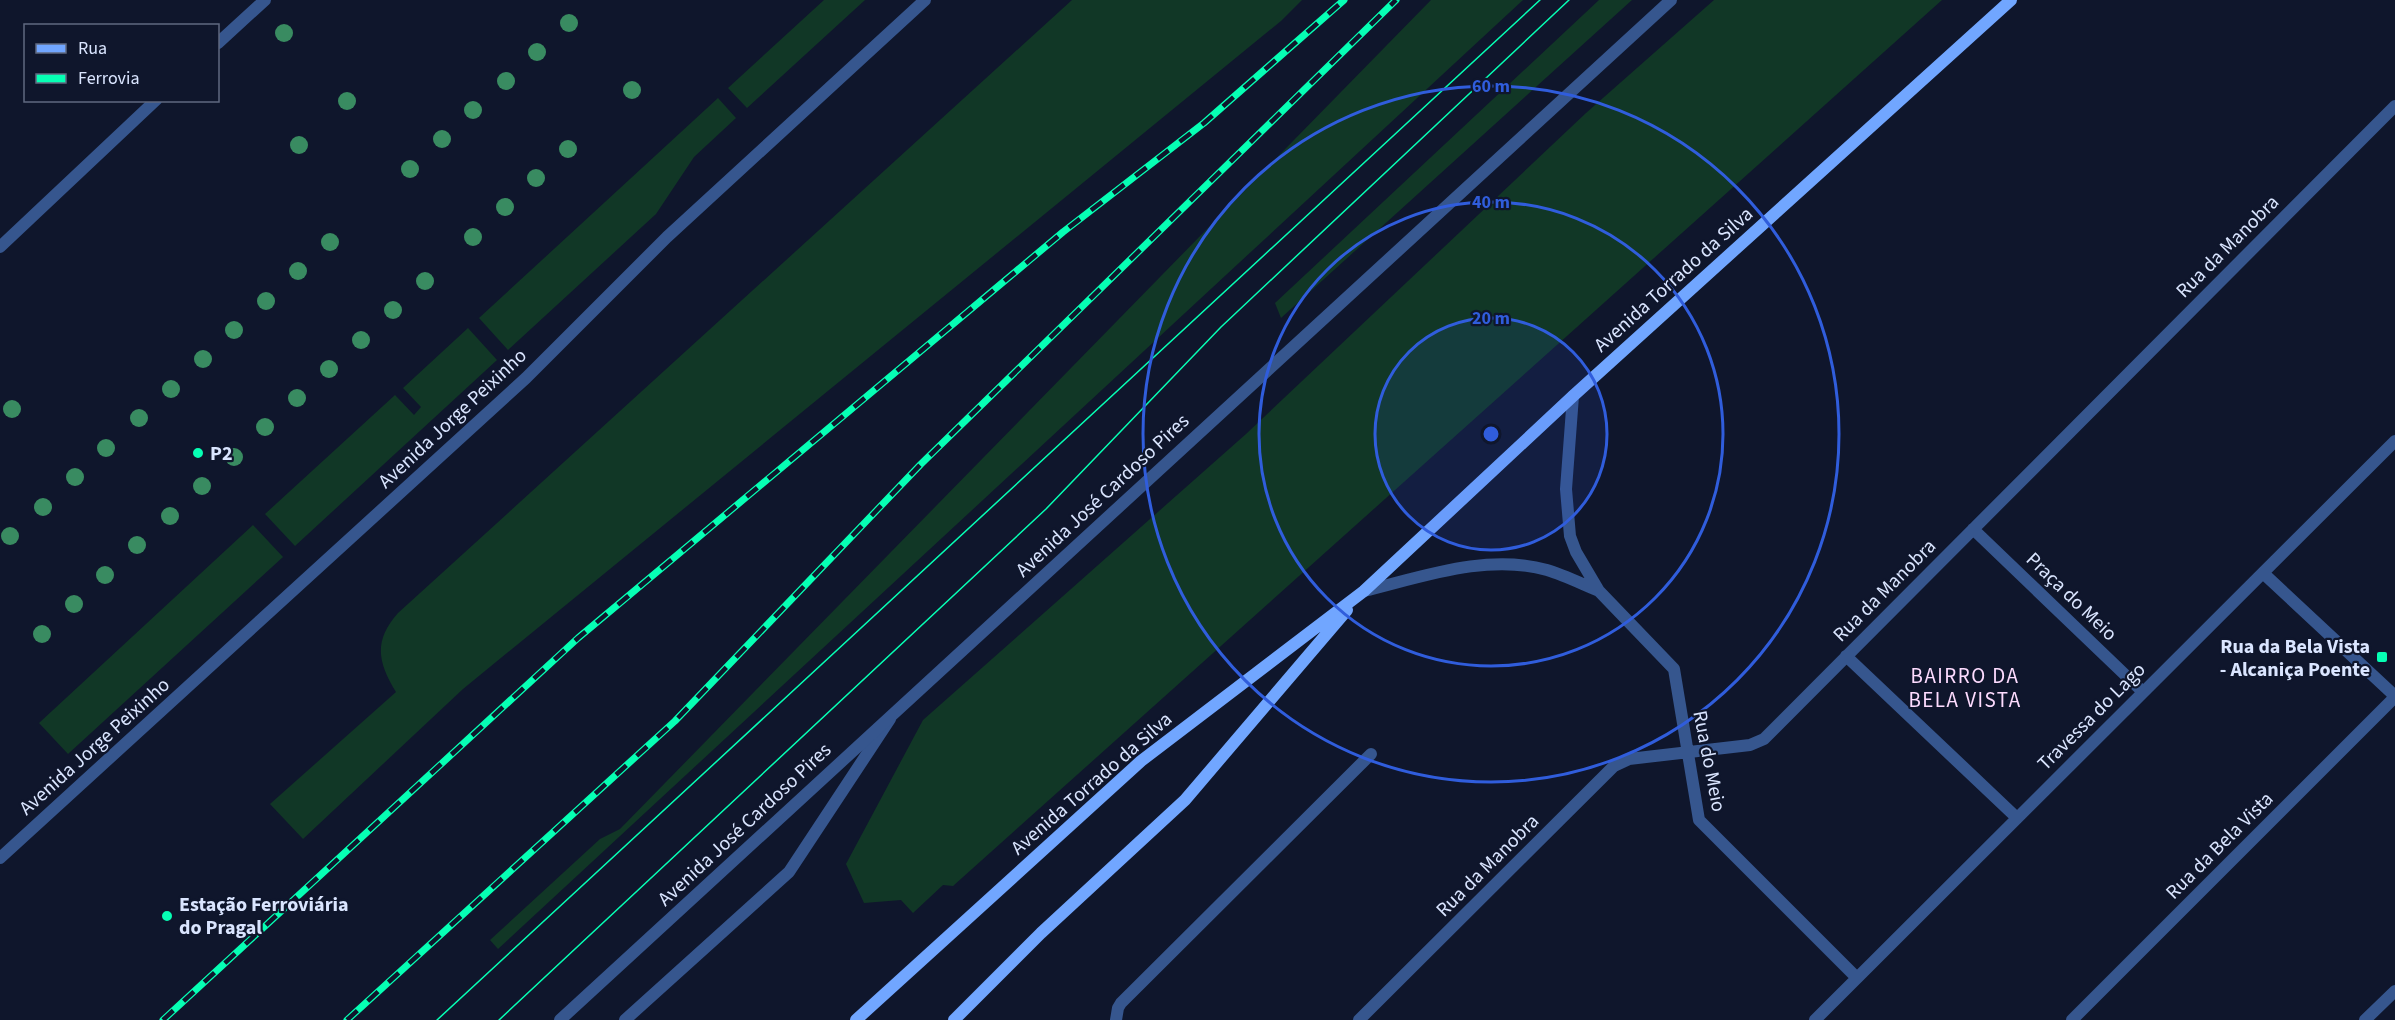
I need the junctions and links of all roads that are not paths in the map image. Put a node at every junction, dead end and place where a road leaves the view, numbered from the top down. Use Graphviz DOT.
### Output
graph roads {
  1 [pos="265,0"];
  2 [pos="925,0"];
  3 [pos="1671,0"];
  4 [pos="2011,0"];
  5 [pos="219,43"];
  6 [pos="154,102"];
  7 [pos="2395,106"];
  8 [pos="0,247"];
  9 [pos="1573,396"];
  10 [pos="2395,441"];
  11 [pos="1973,529"];
  12 [pos="2263,573"];
  13 [pos="1364,591"];
  14 [pos="1599,591"];
  15 [pos="1846,656"];
  16 [pos="2143,692"];
  17 [pos="2395,696"];
  18 [pos="896,711"];
  19 [pos="1687,752"];
  20 [pos="1371,754"];
  21 [pos="2017,818"];
  22 [pos="0,858"];
  23 [pos="1857,978"];
  24 [pos="2395,991"];
  25 [pos="560,1020"];
  26 [pos="625,1020"];
  27 [pos="856,1020"];
  28 [pos="954,1020"];
  29 [pos="1116,1020"];
  30 [pos="1359,1020"];
  31 [pos="1815,1020"];
  32 [pos="2072,1020"];
  33 [pos="2365,1020"];
  1 -- 5 [label="street"];
  2 -- 22 [label="street, Avenida Jorge Peixinho"];
  3 -- 18 [label="street, Avenida José Cardoso Pires"];
  4 -- 9 [label="main road, Avenida Torrado da Silva"];
  6 -- 8 [label="street"];
  7 -- 11 [label="street, Rua da Manobra"];
  9 -- 13 [label="main road, Avenida Torrado da Silva"];
  9 -- 14 [label="street"];
  10 -- 12 [label="street, Travessa do Lago"];
  11 -- 15 [label="street, Rua da Manobra"];
  11 -- 16 [label="street, Praça do Meio"];
  12 -- 16 [label="street, Travessa do Lago"];
  12 -- 17 [label="street"];
  13 -- 14 [label="street"];
  13 -- 27 [label="main road, Avenida Torrado da Silva"];
  13 -- 28 [label="main road, Avenida Torrado da Silva"];
  14 -- 19 [label="street, Rua do Meio"];
  15 -- 19 [label="street, Rua da Manobra"];
  15 -- 21 [label="street"];
  16 -- 21 [label="street, Travessa do Lago"];
  17 -- 32 [label="street, Rua da Bela Vista"];
  18 -- 25 [label="street, Avenida José Cardoso Pires"];
  18 -- 26 [label="street"];
  19 -- 23 [label="street, Rua do Meio"];
  19 -- 30 [label="street, Rua da Manobra"];
  20 -- 29 [label="street"];
  21 -- 23 [label="street, Travessa do Lago"];
  23 -- 31 [label="street, Travessa do Lago"];
  24 -- 33 [label="street"];
}
